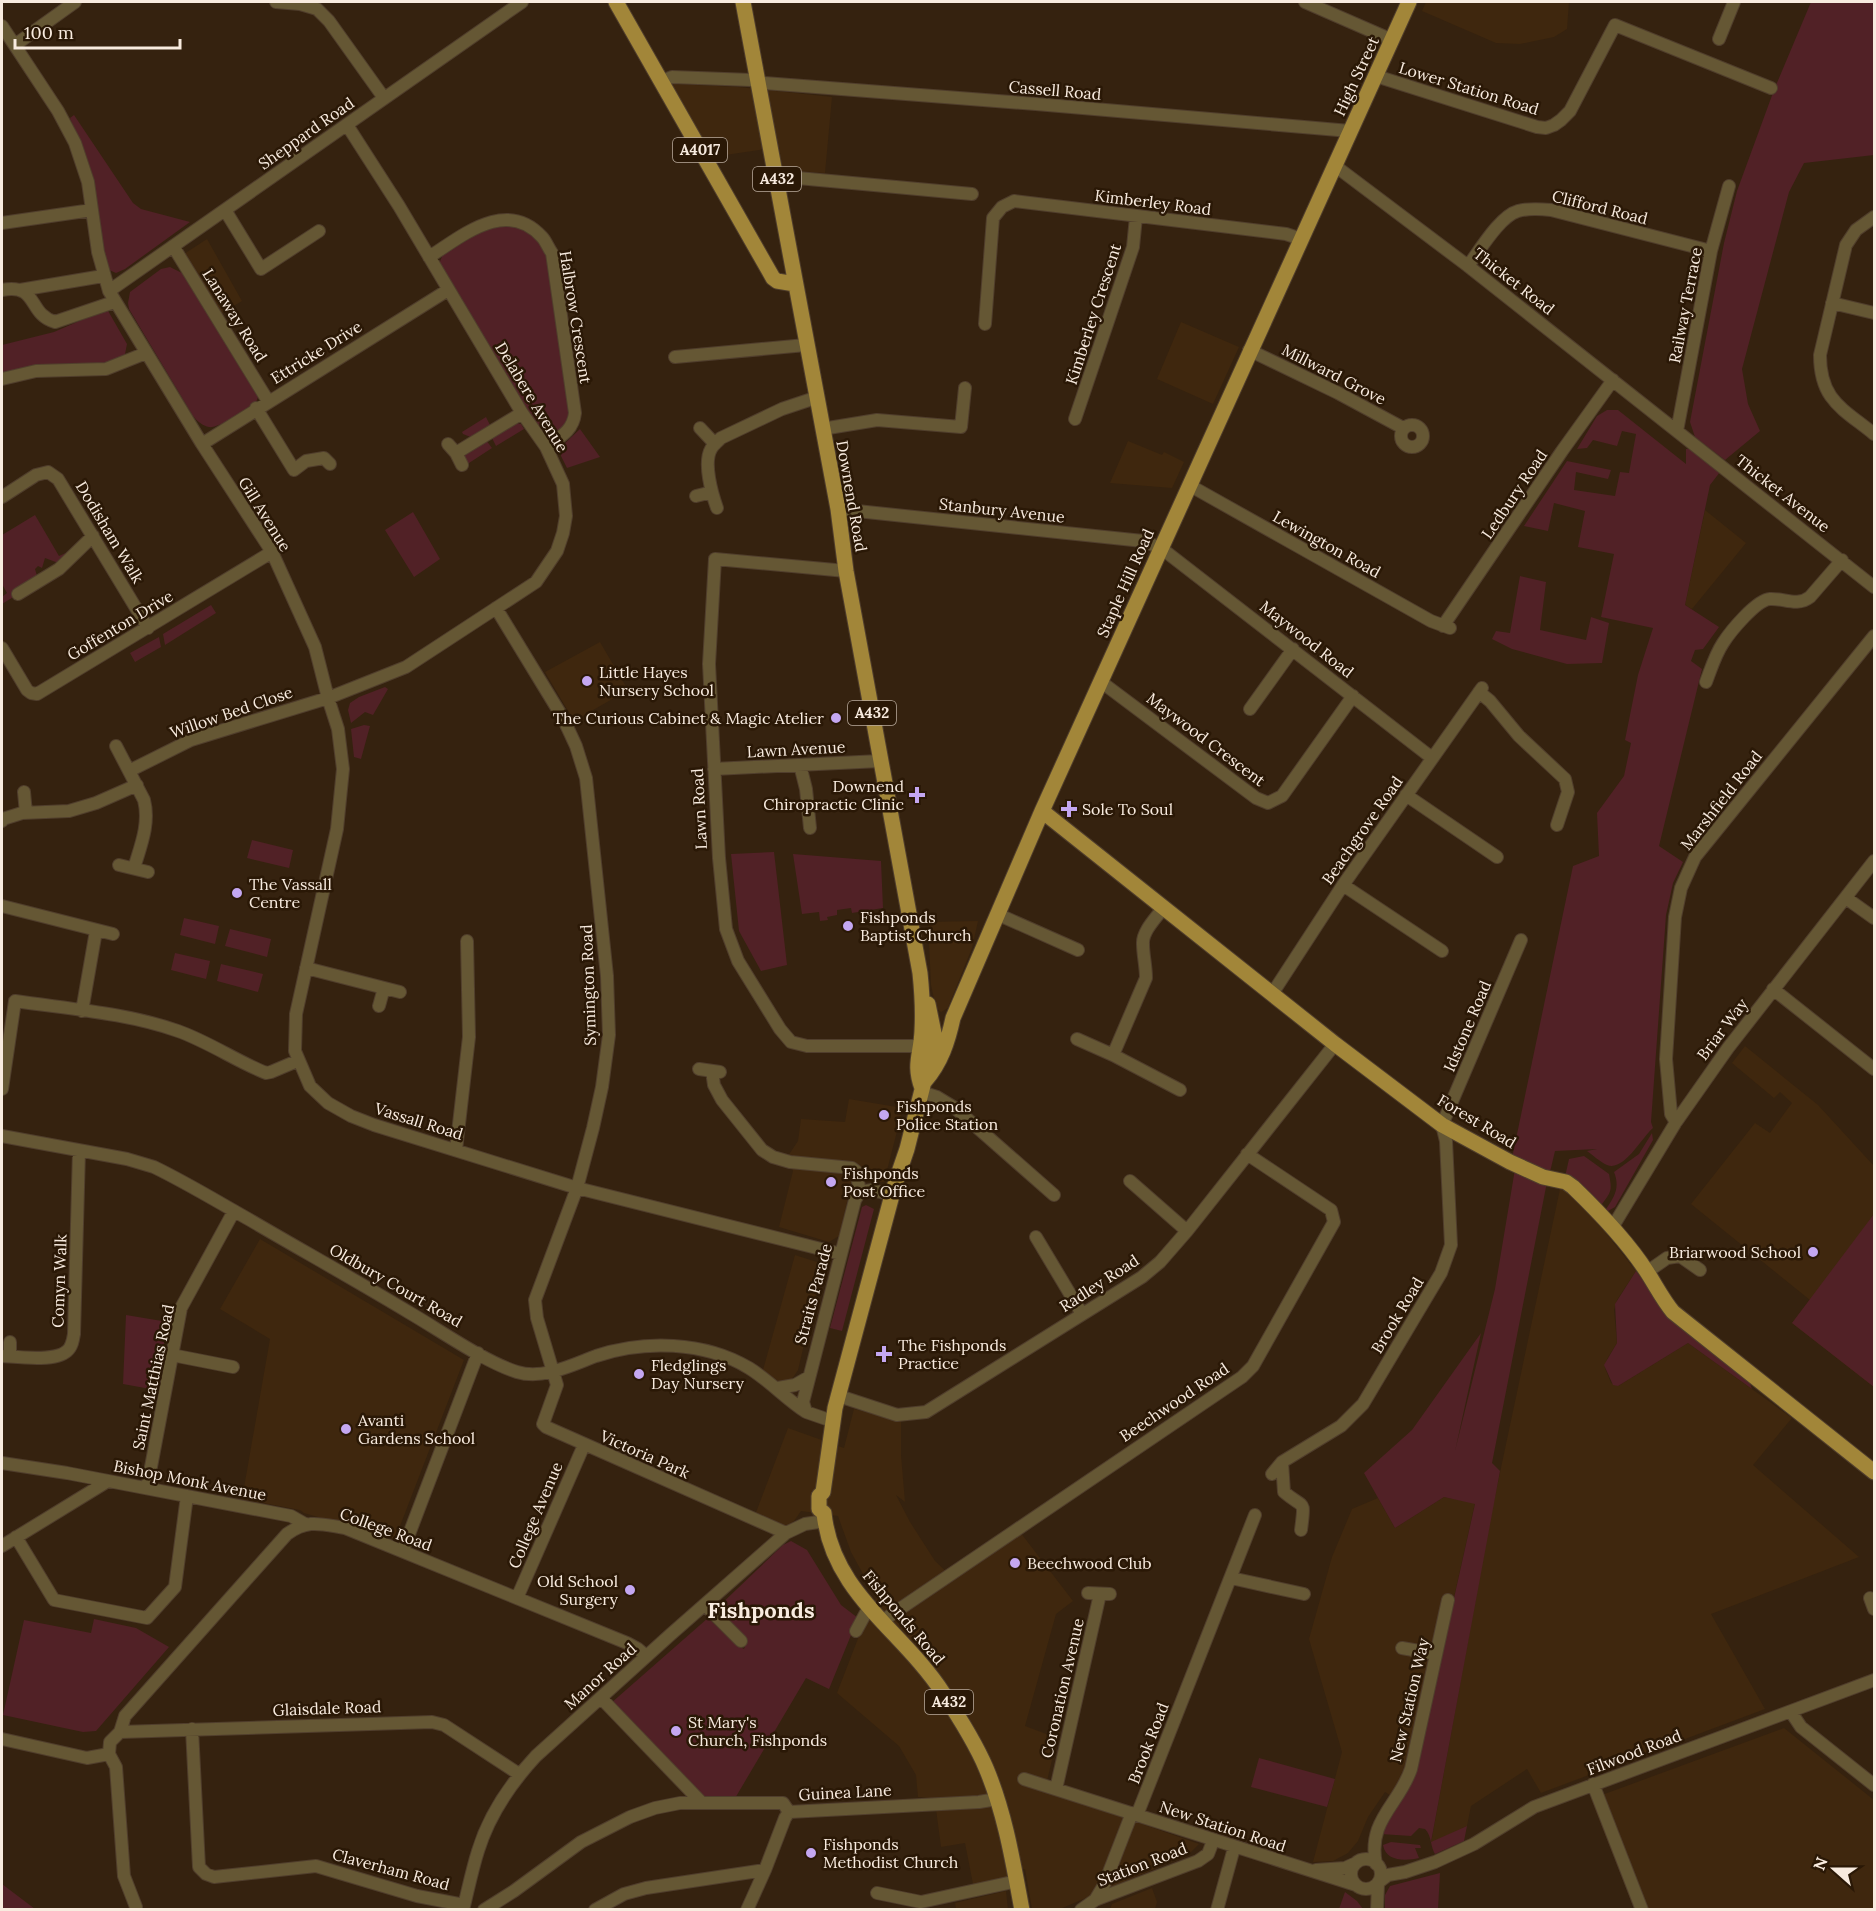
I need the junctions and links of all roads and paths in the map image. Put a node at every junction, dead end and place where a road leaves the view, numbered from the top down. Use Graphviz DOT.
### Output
graph roads {
  1 [pos="75,2"];
  2 [pos="276,2"];
  3 [pos="522,2"];
  4 [pos="616,2"];
  5 [pos="743,2"];
  6 [pos="1305,2"];
  7 [pos="1409,2"];
  8 [pos="1734,2"];
  9 [pos="2,26"];
  10 [pos="1719,39"];
  11 [pos="1392,40"];
  12 [pos="15,45"];
  13 [pos="1376,76"];
  14 [pos="662,81"];
  15 [pos="758,82"];
  16 [pos="1771,88"];
  17 [pos="384,98"];
  18 [pos="347,125"];
  19 [pos="1350,131"];
  20 [pos="1334,165"];
  21 [pos="776,176"];
  22 [pos="1729,186"];
  23 [pos="972,194"];
  24 [pos="92,210"];
  25 [pos="225,210"];
  26 [pos="1136,217"];
  27 [pos="1875,217"];
  28 [pos="2,223"];
  29 [pos="319,231"];
  30 [pos="1301,239"];
  31 [pos="173,246"];
  32 [pos="1711,251"];
  33 [pos="429,257"];
  34 [pos="1468,266"];
  35 [pos="103,276"];
  36 [pos="795,284"];
  37 [pos="2,290"];
  38 [pos="20,290"];
  39 [pos="448,290"];
  40 [pos="112,297"];
  41 [pos="1832,303"];
  42 [pos="1875,313"];
  43 [pos="985,324"];
  44 [pos="806,345"];
  45 [pos="1249,350"];
  46 [pos="146,353"];
  47 [pos="675,357"];
  48 [pos="2,379"];
  49 [pos="1613,380"];
  50 [pos="965,388"];
  51 [pos="816,398"];
  52 [pos="268,401"];
  53 [pos="256,408"];
  54 [pos="522,413"];
  55 [pos="1075,419"];
  56 [pos="700,428"];
  57 [pos="1403,428"];
  58 [pos="822,429"];
  59 [pos="1678,431"];
  60 [pos="1875,434"];
  61 [pos="202,444"];
  62 [pos="715,444"];
  63 [pos="546,447"];
  64 [pos="456,454"];
  65 [pos="330,464"];
  66 [pos="1189,484"];
  67 [pos="712,492"];
  68 [pos="696,496"];
  69 [pos="2,497"];
  70 [pos="717,508"];
  71 [pos="838,509"];
  72 [pos="93,536"];
  73 [pos="1161,548"];
  74 [pos="272,552"];
  75 [pos="1842,560"];
  76 [pos="846,571"];
  77 [pos="1875,587"];
  78 [pos="18,594"];
  79 [pos="496,608"];
  80 [pos="1447,627"];
  81 [pos="148,628"];
  82 [pos="1875,636"];
  83 [pos="2,648"];
  84 [pos="1293,649"];
  85 [pos="1101,681"];
  86 [pos="1706,682"];
  87 [pos="1353,696"];
  88 [pos="328,698"];
  89 [pos="1250,709"];
  90 [pos="116,746"];
  91 [pos="1432,758"];
  92 [pos="880,761"];
  93 [pos="800,765"];
  94 [pos="714,769"];
  95 [pos="129,771"];
  96 [pos="136,785"];
  97 [pos="24,792"];
  98 [pos="1406,795"];
  99 [pos="1042,811"];
  100 [pos="26,813"];
  101 [pos="2,821"];
  102 [pos="1557,825"];
  103 [pos="810,828"];
  104 [pos="1497,858"];
  105 [pos="1875,861"];
  106 [pos="119,865"];
  107 [pos="134,868"];
  108 [pos="148,872"];
  109 [pos="1343,885"];
  110 [pos="1846,898"];
  111 [pos="2,906"];
  112 [pos="1164,907"];
  113 [pos="997,914"];
  114 [pos="1875,918"];
  115 [pos="96,931"];
  116 [pos="112,934"];
  117 [pos="1521,940"];
  118 [pos="467,941"];
  119 [pos="1078,950"];
  120 [pos="1442,951"];
  121 [pos="306,968"];
  122 [pos="384,988"];
  123 [pos="1773,989"];
  124 [pos="400,992"];
  125 [pos="1272,994"];
  126 [pos="922,997"];
  127 [pos="379,1006"];
  128 [pos="82,1011"];
  129 [pos="952,1018"];
  130 [pos="935,1038"];
  131 [pos="1077,1040"];
  132 [pos="1335,1044"];
  133 [pos="920,1046"];
  134 [pos="1113,1055"];
  135 [pos="297,1061"];
  136 [pos="1875,1070"];
  137 [pos="710,1071"];
  138 [pos="923,1087"];
  139 [pos="2,1089"];
  140 [pos="1180,1090"];
  141 [pos="1676,1122"];
  142 [pos="1442,1125"];
  143 [pos="2,1136"];
  144 [pos="79,1150"];
  145 [pos="456,1150"];
  146 [pos="1247,1154"];
  147 [pos="1130,1181"];
  148 [pos="577,1188"];
  149 [pos="860,1192"];
  150 [pos="893,1195"];
  151 [pos="1054,1195"];
  152 [pos="234,1211"];
  153 [pos="1612,1228"];
  154 [pos="1187,1231"];
  155 [pos="1036,1237"];
  156 [pos="841,1254"];
  157 [pos="1700,1270"];
  158 [pos="1647,1272"];
  159 [pos="1082,1314"];
  160 [pos="10,1342"];
  161 [pos="478,1353"];
  162 [pos="172,1355"];
  163 [pos="6,1356"];
  164 [pos="233,1367"];
  165 [pos="554,1371"];
  166 [pos="809,1377"];
  167 [pos="778,1388"];
  168 [pos="838,1396"];
  169 [pos="806,1412"];
  170 [pos="832,1421"];
  171 [pos="584,1445"];
  172 [pos="1282,1462"];
  173 [pos="2,1463"];
  174 [pos="1875,1472"];
  175 [pos="1272,1474"];
  176 [pos="108,1481"];
  177 [pos="147,1488"];
  178 [pos="187,1496"];
  179 [pos="1255,1515"];
  180 [pos="824,1517"];
  181 [pos="305,1524"];
  182 [pos="1301,1530"];
  183 [pos="786,1533"];
  184 [pos="16,1537"];
  185 [pos="2,1545"];
  186 [pos="403,1550"];
  187 [pos="1231,1578"];
  188 [pos="1099,1594"];
  189 [pos="1304,1594"];
  190 [pos="517,1598"];
  191 [pos="1448,1600"];
  192 [pos="705,1605"];
  193 [pos="869,1607"];
  194 [pos="882,1621"];
  195 [pos="856,1631"];
  196 [pos="741,1641"];
  197 [pos="1402,1648"];
  198 [pos="1436,1654"];
  199 [pos="646,1656"];
  200 [pos="1875,1680"];
  201 [pos="601,1698"];
  202 [pos="1791,1712"];
  203 [pos="192,1729"];
  204 [pos="120,1732"];
  205 [pos="2,1739"];
  206 [pos="109,1754"];
  207 [pos="519,1774"];
  208 [pos="1024,1779"];
  209 [pos="1593,1784"];
  210 [pos="1875,1785"];
  211 [pos="1056,1789"];
  212 [pos="997,1800"];
  213 [pos="702,1803"];
  214 [pos="1391,1803"];
  215 [pos="789,1812"];
  216 [pos="1135,1814"];
  217 [pos="1213,1841"];
  218 [pos="1234,1848"];
  219 [pos="1357,1862"];
  220 [pos="1377,1864"];
  221 [pos="765,1870"];
  222 [pos="1309,1870"];
  223 [pos="1412,1870"];
  224 [pos="1017,1881"];
  225 [pos="1378,1883"];
  226 [pos="1360,1887"];
  227 [pos="877,1893"];
  228 [pos="1095,1900"];
  229 [pos="136,1906"];
  230 [pos="463,1907"];
  231 [pos="484,1910"];
  232 [pos="595,1910"];
  233 [pos="747,1910"];
  234 [pos="1022,1910"];
  235 [pos="1081,1910"];
  236 [pos="1217,1910"];
  237 [pos="1375,1910"];
  238 [pos="1642,1910"];
  1 -- 12 [label="street"];
  2 -- 17 [label="street"];
  3 -- 17 [label="street, Sheppard Road"];
  4 -- 14 [label="main road, A4017"];
  5 -- 15 [label="main road, Downend Road / A432"];
  6 -- 11 [label="street"];
  7 -- 11 [label="main road, High Street"];
  8 -- 10 [label="street"];
  9 -- 12 [label="street, Gill Avenue"];
  11 -- 13 [label="main road, High Street"];
  12 -- 24 [label="street, Gill Avenue"];
  13 -- 16 [label="street, Lower Station Road"];
  13 -- 19 [label="main road, High Street"];
  14 -- 15 [label="street, Cassell Road"];
  14 -- 36 [label="main road, A4017"];
  15 -- 19 [label="street, Cassell Road"];
  15 -- 21 [label="main road, Downend Road / A432"];
  17 -- 18 [label="street, Sheppard Road"];
  18 -- 25 [label="street, Sheppard Road"];
  18 -- 33 [label="street, Delabere Avenue"];
  19 -- 20 [label="main road, High Street"];
  20 -- 30 [label="main road, Staple Hill Road"];
  20 -- 34 [label="street, Thicket Road"];
  21 -- 23 [label="street"];
  21 -- 36 [label="main road, Downend Road / A432"];
  22 -- 32 [label="street, Railway Terrace"];
  24 -- 28 [label="street"];
  24 -- 35 [label="street, Gill Avenue"];
  25 -- 29 [label="street"];
  25 -- 31 [label="street, Sheppard Road"];
  26 -- 30 [label="street, Kimberley Road"];
  26 -- 43 [label="street, Kimberley Road"];
  26 -- 55 [label="street, Kimberley Crescent"];
  27 -- 41 [label="street"];
  30 -- 45 [label="main road, Staple Hill Road"];
  31 -- 40 [label="street, Sheppard Road"];
  31 -- 52 [label="street, Lanaway Road"];
  32 -- 34 [label="street, Clifford Road"];
  32 -- 59 [label="street, Railway Terrace"];
  33 -- 39 [label="street, Delabere Avenue"];
  33 -- 63 [label="street, Halbrow Crescent"];
  34 -- 49 [label="street, Thicket Road"];
  35 -- 38 [label="street"];
  35 -- 40 [label="street, Gill Avenue"];
  36 -- 44 [label="main road, Downend Road / A432"];
  37 -- 38 [label="street"];
  38 -- 40 [label="street, Sheppard Road"];
  39 -- 52 [label="street, Ettricke Drive"];
  39 -- 54 [label="street, Delabere Avenue"];
  40 -- 46 [label="street, Gill Avenue"];
  41 -- 42 [label="street"];
  41 -- 60 [label="street"];
  44 -- 47 [label="street"];
  44 -- 51 [label="main road, Downend Road / A432"];
  45 -- 57 [label="street, Millward Grove"];
  45 -- 66 [label="main road, Staple Hill Road"];
  46 -- 48 [label="street"];
  46 -- 61 [label="street, Gill Avenue"];
  49 -- 59 [label="street, Thicket Road"];
  49 -- 80 [label="street, Ledbury Road"];
  50 -- 58 [label="street"];
  51 -- 58 [label="main road, Downend Road / A432"];
  51 -- 62 [label="street"];
  52 -- 53 [label="street, Ettricke Drive"];
  53 -- 61 [label="street, Ettricke Drive"];
  53 -- 65 [label="street"];
  54 -- 63 [label="street, Delabere Avenue"];
  54 -- 64 [label="street"];
  56 -- 62 [label="street"];
  58 -- 71 [label="main road, Downend Road / A432"];
  59 -- 75 [label="street, Thicket Avenue"];
  61 -- 74 [label="street, Gill Avenue"];
  62 -- 67 [label="street"];
  63 -- 79 [label="street, Delabere Avenue"];
  66 -- 73 [label="main road, Staple Hill Road"];
  66 -- 80 [label="street, Lewington Road"];
  67 -- 68 [label="street"];
  67 -- 70 [label="street"];
  69 -- 72 [label="street, Dodisham Walk"];
  71 -- 73 [label="street, Stanbury Avenue"];
  71 -- 76 [label="main road, Downend Road / A432"];
  72 -- 78 [label="street"];
  72 -- 81 [label="street, Dodisham Walk"];
  73 -- 84 [label="street, Maywood Road"];
  73 -- 85 [label="main road, Staple Hill Road"];
  74 -- 81 [label="street, Goffenton Drive"];
  74 -- 88 [label="street, Gill Avenue"];
  75 -- 77 [label="street, Thicket Avenue"];
  75 -- 86 [label="street"];
  76 -- 92 [label="main road, Downend Road / A432"];
  76 -- 94 [label="street, Lawn Road"];
  79 -- 88 [label="street, Delabere Avenue"];
  79 -- 148 [label="street, Symington Road"];
  81 -- 83 [label="street, Goffenton Drive"];
  82 -- 141 [label="street, Marshfield Road"];
  84 -- 87 [label="street, Maywood Road"];
  84 -- 89 [label="street"];
  85 -- 87 [label="street, Maywood Crescent"];
  85 -- 99 [label="main road, Staple Hill Road"];
  87 -- 91 [label="street, Maywood Road"];
  88 -- 95 [label="street, Willow Bed Close"];
  88 -- 121 [label="street, Gill Avenue"];
  90 -- 95 [label="street"];
  91 -- 98 [label="street, Beachgrove Road"];
  91 -- 102 [label="street, Beachgrove Road"];
  92 -- 93 [label="street, Lawn Avenue"];
  92 -- 126 [label="main road, Downend Road / A432"];
  93 -- 94 [label="street, Lawn Avenue"];
  93 -- 103 [label="street"];
  94 -- 133 [label="street, Lawn Road"];
  95 -- 96 [label="street"];
  96 -- 100 [label="street"];
  96 -- 107 [label="street"];
  97 -- 100 [label="street"];
  98 -- 104 [label="street"];
  98 -- 109 [label="street, Beachgrove Road"];
  99 -- 112 [label="main road, Forest Road"];
  99 -- 113 [label="main road, Staple Hill Road"];
  100 -- 101 [label="street"];
  105 -- 110 [label="street, Briar Way"];
  106 -- 107 [label="street"];
  107 -- 108 [label="street"];
  109 -- 120 [label="street"];
  109 -- 125 [label="street, Beachgrove Road"];
  110 -- 114 [label="street"];
  110 -- 123 [label="street, Briar Way"];
  111 -- 115 [label="street"];
  112 -- 125 [label="main road, Forest Road"];
  112 -- 134 [label="street"];
  113 -- 119 [label="street"];
  113 -- 129 [label="main road, Staple Hill Road"];
  115 -- 116 [label="street"];
  115 -- 128 [label="street"];
  117 -- 142 [label="street, Idstone Road"];
  118 -- 145 [label="street"];
  121 -- 122 [label="street"];
  121 -- 135 [label="street, Gill Avenue"];
  122 -- 124 [label="street"];
  122 -- 127 [label="street"];
  123 -- 136 [label="street"];
  123 -- 141 [label="street, Briar Way"];
  125 -- 132 [label="main road, Forest Road"];
  126 -- 130 [label="main road, Downend Road / A432"];
  126 -- 133 [label="main road, Downend Road / A432"];
  128 -- 135 [label="street"];
  128 -- 139 [label="street"];
  129 -- 130 [label="main road, Staple Hill Road"];
  129 -- 138 [label="main road, Staple Hill Road"];
  130 -- 138 [label="main road, Fishponds Road / A432"];
  131 -- 134 [label="street"];
  132 -- 142 [label="main road, Forest Road"];
  132 -- 146 [label="street, Radley Road"];
  133 -- 138 [label="main road, Fishponds Road / A432"];
  134 -- 140 [label="street"];
  135 -- 145 [label="street, Vassall Road"];
  137 -- 149 [label="street"];
  138 -- 150 [label="main road, Fishponds Road / A432"];
  138 -- 151 [label="street"];
  141 -- 153 [label="street, Briar Way"];
  142 -- 153 [label="main road, Forest Road"];
  142 -- 172 [label="street, Brook Road"];
  143 -- 144 [label="street, Oldbury Court Road"];
  144 -- 152 [label="street, Oldbury Court Road"];
  144 -- 163 [label="street, Comyn Walk"];
  145 -- 148 [label="street, Vassall Road"];
  146 -- 154 [label="street, Radley Road"];
  146 -- 194 [label="street, Beechwood Road"];
  147 -- 154 [label="street"];
  148 -- 156 [label="street, Vassall Road"];
  148 -- 165 [label="street, Symington Road"];
  149 -- 150 [label="street"];
  149 -- 156 [label="street, Straits Parade"];
  150 -- 168 [label="main road, Fishponds Road / A432"];
  152 -- 161 [label="street, Oldbury Court Road"];
  152 -- 162 [label="street, Saint Matthias Road"];
  153 -- 158 [label="main road, Forest Road"];
  154 -- 159 [label="street, Radley Road"];
  155 -- 159 [label="street"];
  156 -- 166 [label="street, Straits Parade"];
  157 -- 158 [label="street"];
  158 -- 174 [label="main road, Forest Road"];
  159 -- 168 [label="street, Radley Road"];
  160 -- 163 [label="street, Comyn Walk"];
  161 -- 165 [label="street, Oldbury Court Road"];
  161 -- 186 [label="street"];
  162 -- 164 [label="street"];
  162 -- 177 [label="street, Saint Matthias Road"];
  165 -- 167 [label="street, Oldbury Court Road"];
  165 -- 171 [label="street, Victoria Park"];
  166 -- 167 [label="street"];
  166 -- 169 [label="street, Straits Parade"];
  167 -- 169 [label="street, Oldbury Court Road"];
  168 -- 170 [label="main road, Fishponds Road / A432"];
  169 -- 170 [label="street"];
  170 -- 180 [label="main road, Fishponds Road / A432"];
  171 -- 183 [label="street, Victoria Park"];
  171 -- 190 [label="street, College Avenue"];
  172 -- 175 [label="street, Brook Road"];
  172 -- 182 [label="street"];
  173 -- 176 [label="street, Bishop Monk Avenue"];
  176 -- 177 [label="street, Bishop Monk Avenue"];
  176 -- 184 [label="street"];
  177 -- 178 [label="street, Bishop Monk Avenue"];
  178 -- 181 [label="street, Bishop Monk Avenue"];
  178 -- 184 [label="street"];
  179 -- 187 [label="street, Brook Road"];
  180 -- 183 [label="street, Manor Road"];
  180 -- 193 [label="main road, Fishponds Road / A432"];
  181 -- 186 [label="street, College Road"];
  181 -- 204 [label="street"];
  183 -- 192 [label="street, Manor Road"];
  184 -- 185 [label="street"];
  186 -- 190 [label="street, College Road"];
  187 -- 189 [label="street"];
  187 -- 216 [label="street, Brook Road"];
  188 -- 211 [label="street, Coronation Avenue"];
  190 -- 199 [label="street, College Road"];
  191 -- 198 [label="street, New Station Way"];
  192 -- 196 [label="street"];
  192 -- 199 [label="street, Manor Road"];
  193 -- 194 [label="main road, Fishponds Road / A432"];
  193 -- 195 [label="street"];
  194 -- 212 [label="main road, Fishponds Road / A432"];
  197 -- 198 [label="street"];
  198 -- 214 [label="street, New Station Way"];
  199 -- 201 [label="street, Manor Road"];
  200 -- 202 [label="street, Filwood Road"];
  201 -- 207 [label="street, Manor Road"];
  201 -- 213 [label="street"];
  202 -- 209 [label="street, Filwood Road"];
  202 -- 210 [label="street"];
  203 -- 204 [label="street, Glaisdale Road"];
  203 -- 207 [label="street, Glaisdale Road"];
  203 -- 230 [label="street, Claverham Road"];
  204 -- 206 [label="street"];
  205 -- 206 [label="street"];
  206 -- 229 [label="street"];
  207 -- 230 [label="street, Manor Road"];
  208 -- 211 [label="street, New Station Road"];
  209 -- 223 [label="street, Filwood Road"];
  209 -- 238 [label="street"];
  211 -- 216 [label="street, New Station Road"];
  212 -- 215 [label="street, Guinea Lane"];
  212 -- 224 [label="main road, Fishponds Road / A432"];
  213 -- 215 [label="street, Guinea Lane"];
  213 -- 231 [label="street, Guinea Lane"];
  214 -- 219 [label="street, New Station Way"];
  214 -- 220 [label="street, New Station Way"];
  215 -- 221 [label="street"];
  216 -- 217 [label="street, New Station Road"];
  216 -- 228 [label="street, Station Road"];
  217 -- 218 [label="street, New Station Road"];
  217 -- 228 [label="street, Station Road"];
  218 -- 222 [label="street, New Station Road"];
  218 -- 236 [label="street"];
  219 -- 220 [label="street"];
  219 -- 222 [label="street, New Station Road"];
  219 -- 226 [label="street"];
  220 -- 223 [label="street, Filwood Road"];
  220 -- 225 [label="street"];
  221 -- 232 [label="street"];
  221 -- 233 [label="street"];
  222 -- 226 [label="street, New Station Road"];
  223 -- 225 [label="street, Filwood Road"];
  224 -- 227 [label="street"];
  224 -- 234 [label="main road, Fishponds Road / A432"];
  225 -- 226 [label="street"];
  225 -- 237 [label="street"];
  226 -- 237 [label="street"];
  228 -- 235 [label="street"];
}
